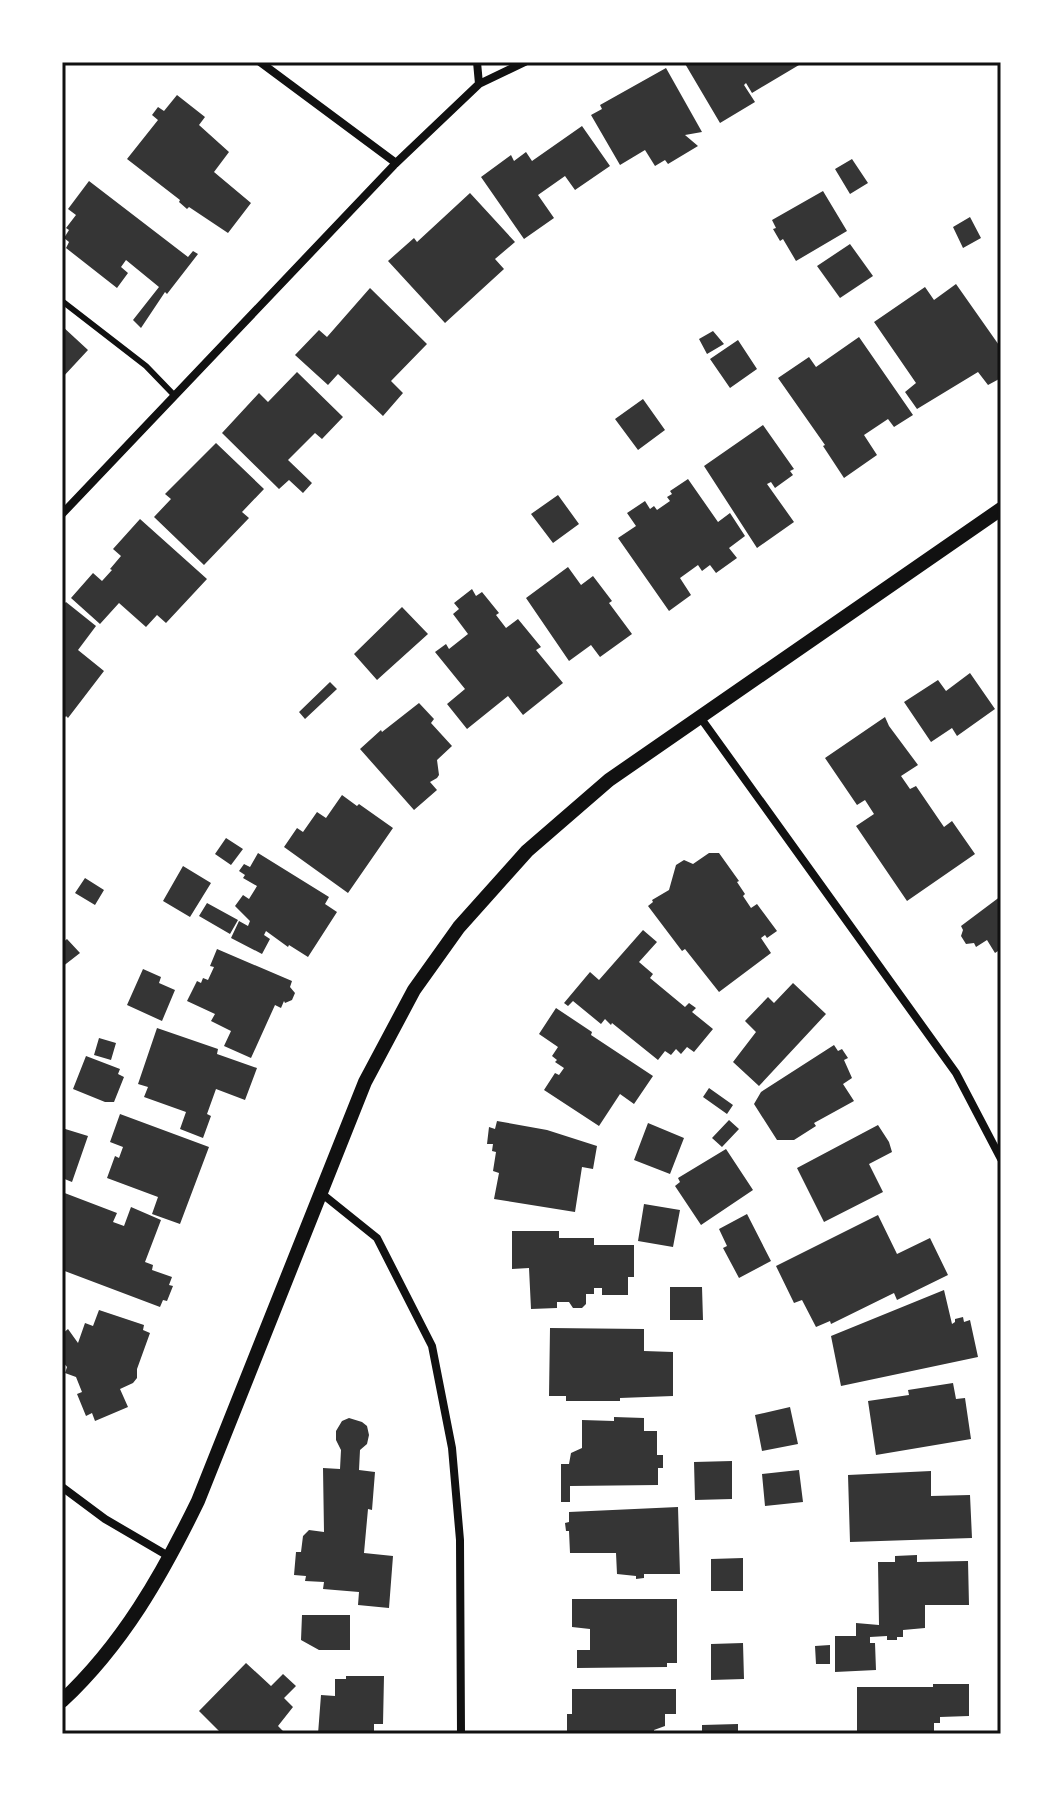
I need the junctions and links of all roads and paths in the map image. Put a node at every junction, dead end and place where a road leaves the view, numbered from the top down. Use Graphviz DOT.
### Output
graph roads {
  1 [pos="260,62"];
  2 [pos="477,62"];
  3 [pos="525,62"];
  4 [pos="479,84"];
  5 [pos="396,163"];
  6 [pos="62,301"];
  7 [pos="174,395"];
  8 [pos="1001,509"];
  9 [pos="62,514"];
  10 [pos="700,717"];
  11 [pos="1001,1159"];
  12 [pos="320,1192"];
  13 [pos="62,1487"];
  14 [pos="170,1557"];
  15 [pos="62,1701"];
  16 [pos="461,1734"];
  1 -- 5 [label="street"];
  2 -- 4 [label="street"];
  3 -- 4 [label="street"];
  4 -- 5 [label="street"];
  5 -- 7 [label="street"];
  6 -- 7 [label="lane"];
  7 -- 9 [label="street"];
  8 -- 10 [label="street"];
  10 -- 11 [label="street"];
  10 -- 12 [label="street"];
  12 -- 14 [label="street"];
  12 -- 16 [label="street"];
  13 -- 14 [label="street"];
  14 -- 15 [label="street"];
}
